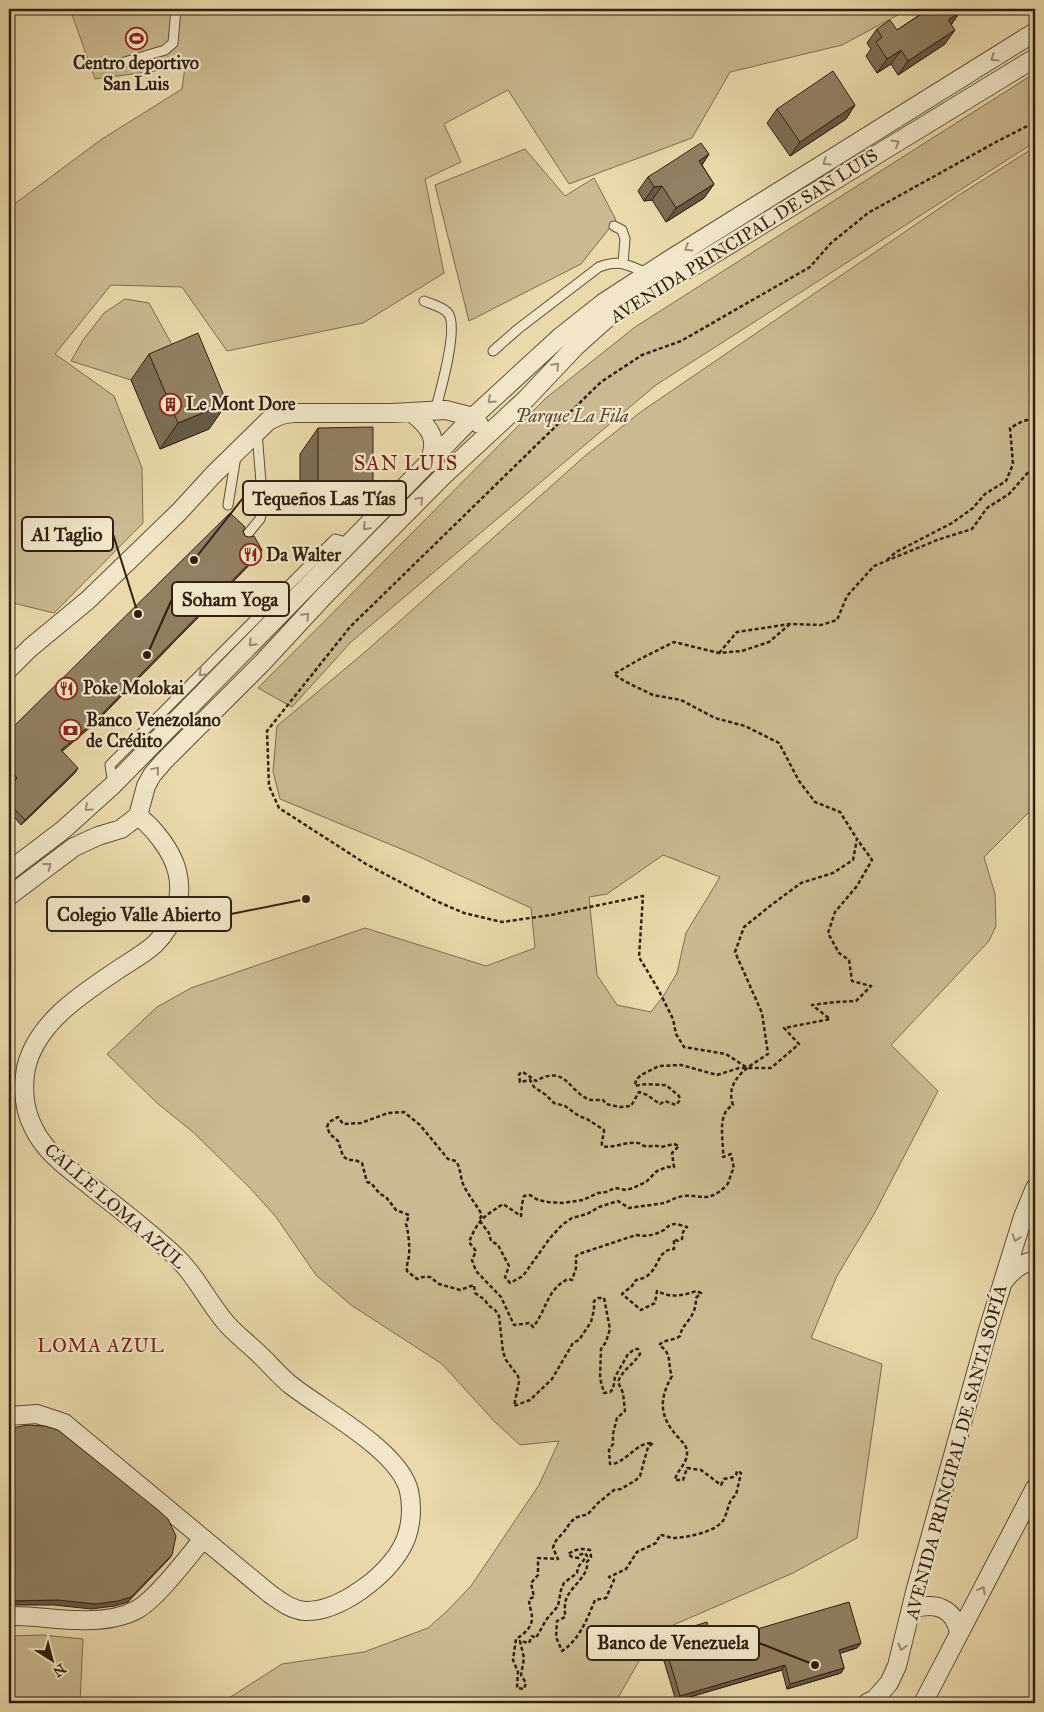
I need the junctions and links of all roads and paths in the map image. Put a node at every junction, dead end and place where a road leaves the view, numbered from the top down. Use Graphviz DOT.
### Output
graph roads {
  1 [pos="176,9"];
  2 [pos="1035,32"];
  3 [pos="1035,58"];
  4 [pos="118,64"];
  5 [pos="1035,122"];
  6 [pos="614,226"];
  7 [pos="623,263"];
  8 [pos="648,274"];
  9 [pos="424,301"];
  10 [pos="493,351"];
  11 [pos="520,372"];
  12 [pos="536,388"];
  13 [pos="435,411"];
  14 [pos="410,412"];
  15 [pos="473,417"];
  16 [pos="1035,418"];
  17 [pos="257,432"];
  18 [pos="472,450"];
  19 [pos="237,451"];
  20 [pos="1035,461"];
  21 [pos="428,464"];
  22 [pos="228,506"];
  23 [pos="246,536"];
  24 [pos="885,562"];
  25 [pos="790,624"];
  26 [pos="719,653"];
  27 [pos="9,668"];
  28 [pos="113,785"];
  29 [pos="140,811"];
  30 [pos="857,839"];
  31 [pos="9,872"];
  32 [pos="9,896"];
  33 [pos="747,1068"];
  34 [pos="1034,1190"];
  35 [pos="479,1220"];
  36 [pos="1035,1221"];
  37 [pos="1035,1261"];
  38 [pos="1001,1284"];
  39 [pos="9,1416"];
  40 [pos="1035,1488"];
  41 [pos="203,1539"];
  42 [pos="912,1609"];
  43 [pos="9,1616"];
  44 [pos="959,1633"];
  45 [pos="867,1703"];
  46 [pos="923,1703"];
  1 -- 4 [label="lane"];
  2 -- 8 [label="street, AVENIDA PRINCIPAL DE SAN LUIS, one-way"];
  12 -- 3 [label="street, AVENIDA PRINCIPAL DE SAN LUIS, one-way"];
  5 -- 33 [label="path"];
  6 -- 7 [label="lane"];
  7 -- 8 [label="lane"];
  7 -- 10 [label="lane"];
  8 -- 11 [label="street, AVENIDA PRINCIPAL DE SAN LUIS"];
  9 -- 13 [label="lane"];
  11 -- 12 [label="street"];
  11 -- 15 [label="street, AVENIDA PRINCIPAL DE SAN LUIS, one-way"];
  12 -- 18 [label="street, AVENIDA PRINCIPAL DE SAN LUIS"];
  13 -- 14 [label="street"];
  13 -- 15 [label="street"];
  14 -- 17 [label="street"];
  14 -- 21 [label="street"];
  15 -- 18 [label="street"];
  15 -- 21 [label="street, AVENIDA PRINCIPAL DE SAN LUIS"];
  16 -- 24 [label="path"];
  17 -- 19 [label="street"];
  17 -- 23 [label="lane"];
  29 -- 18 [label="street, AVENIDA PRINCIPAL DE SAN LUIS, one-way"];
  19 -- 22 [label="lane"];
  19 -- 27 [label="street"];
  20 -- 24 [label="path"];
  21 -- 28 [label="street, AVENIDA PRINCIPAL DE SAN LUIS, one-way"];
  24 -- 25 [label="path"];
  25 -- 26 [label="path"];
  25 -- 26 [label="path"];
  26 -- 30 [label="path"];
  28 -- 29 [label="street, CALLE LOMA AZUL"];
  28 -- 31 [label="street, AVENIDA PRINCIPAL DE SAN LUIS, one-way"];
  32 -- 29 [label="street, one-way"];
  29 -- 41 [label="street, CALLE LOMA AZUL"];
  30 -- 33 [label="path"];
  30 -- 33 [label="path"];
  33 -- 35 [label="path"];
  33 -- 35 [label="path"];
  34 -- 36 [label="street, AVENIDA PRINCIPAL DE SANTA SOFÍA"];
  34 -- 38 [label="street, AVENIDA PRINCIPAL DE SANTA SOFÍA, one-way"];
  35 -- 35 [label="path"];
  37 -- 38 [label="street"];
  38 -- 42 [label="street, AVENIDA PRINCIPAL DE SANTA SOFÍA"];
  39 -- 41 [label="street, CALLE LOMA AZUL"];
  44 -- 40 [label="street, one-way"];
  41 -- 43 [label="street"];
  42 -- 44 [label="street"];
  42 -- 45 [label="street, AVENIDA PRINCIPAL DE SANTA SOFÍA, one-way"];
  44 -- 46 [label="street"];
}
